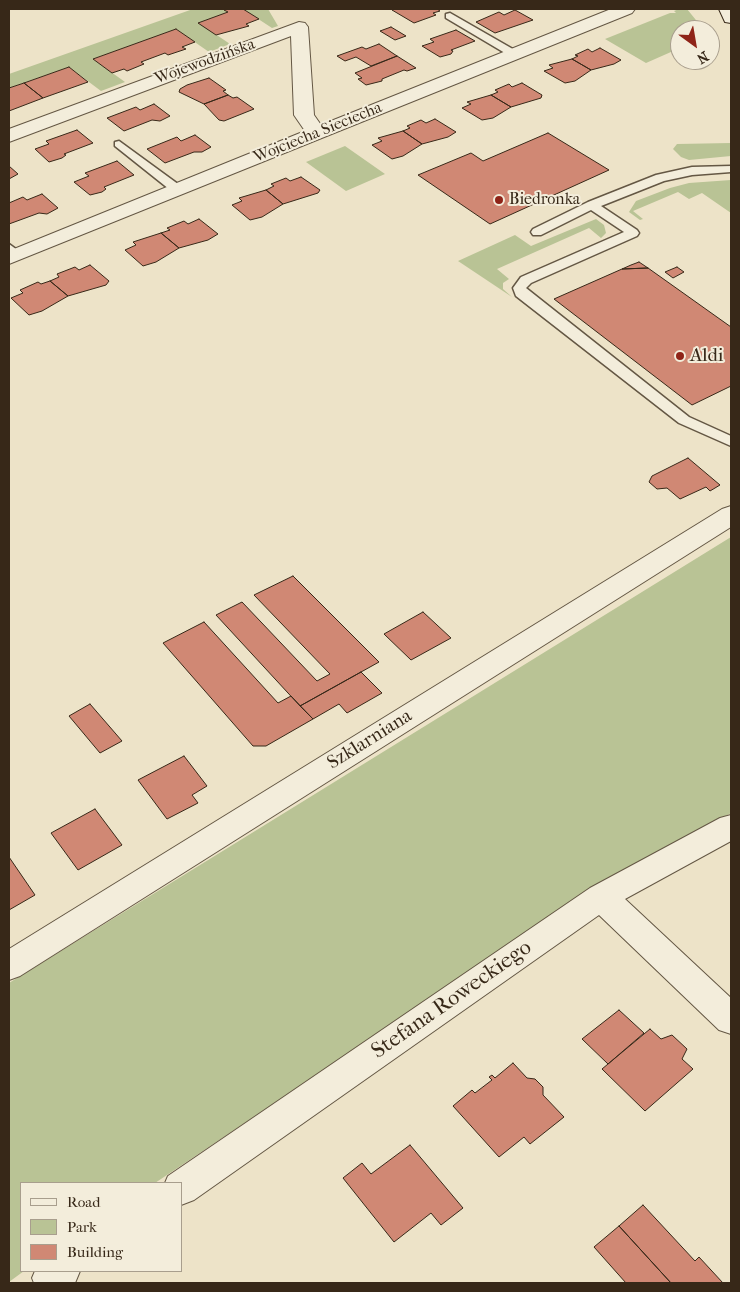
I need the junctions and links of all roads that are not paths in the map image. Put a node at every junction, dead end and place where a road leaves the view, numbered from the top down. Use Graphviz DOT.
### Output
graph roads {
  1 [pos="626,9"];
  2 [pos="728,9"];
  3 [pos="450,16"];
  4 [pos="731,18"];
  5 [pos="514,54"];
  6 [pos="317,134"];
  7 [pos="9,136"];
  8 [pos="119,144"];
  9 [pos="731,169"];
  10 [pos="178,190"];
  11 [pos="592,205"];
  12 [pos="537,232"];
  13 [pos="11,253"];
  14 [pos="731,441"];
  15 [pos="731,515"];
  16 [pos="731,827"];
  17 [pos="601,897"];
  18 [pos="9,966"];
  19 [pos="731,1019"];
  20 [pos="182,1187"];
  1 -- 5 [label="street, Wojciecha Sieciecha"];
  2 -- 4 [label="street"];
  3 -- 5 [label="lane"];
  5 -- 6 [label="street, Wojciecha Sieciecha"];
  6 -- 7 [label="street, Wojewodzińska"];
  6 -- 10 [label="street, Wojciecha Sieciecha"];
  8 -- 10 [label="lane"];
  9 -- 11 [label="lane"];
  10 -- 13 [label="street, Wojciecha Sieciecha"];
  11 -- 12 [label="lane"];
  11 -- 14 [label="lane"];
  15 -- 18 [label="street, Szklarniana"];
  16 -- 17 [label="street, Stefana Roweckiego"];
  17 -- 19 [label="street"];
  17 -- 20 [label="street, Stefana Roweckiego"];
}
